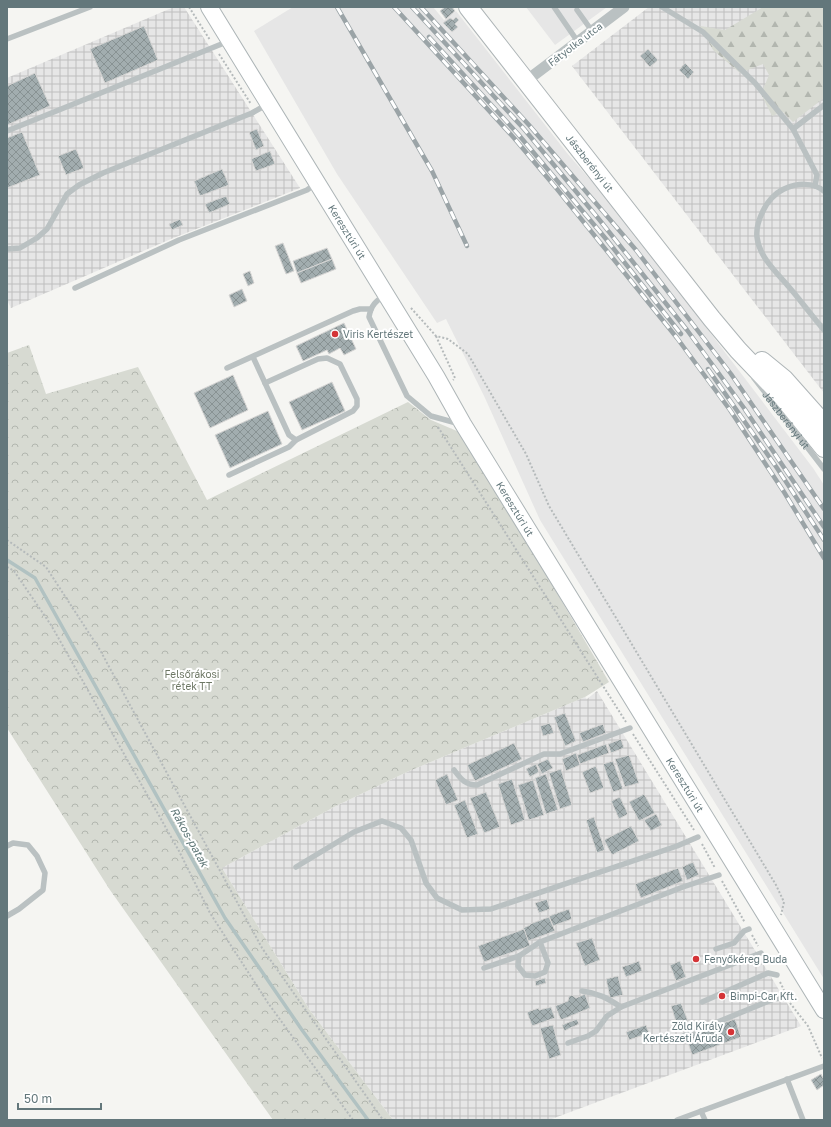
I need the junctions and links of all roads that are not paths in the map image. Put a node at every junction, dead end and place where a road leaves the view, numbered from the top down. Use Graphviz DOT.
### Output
graph roads {
  1 [pos="90,7"];
  2 [pos="209,7"];
  3 [pos="468,7"];
  4 [pos="554,7"];
  5 [pos="624,7"];
  6 [pos="662,7"];
  7 [pos="577,10"];
  8 [pos="592,31"];
  9 [pos="7,39"];
  10 [pos="229,40"];
  11 [pos="578,42"];
  12 [pos="526,81"];
  13 [pos="268,104"];
  14 [pos="824,105"];
  15 [pos="793,129"];
  16 [pos="7,131"];
  17 [pos="317,183"];
  18 [pos="815,186"];
  19 [pos="824,191"];
  20 [pos="7,249"];
  21 [pos="75,288"];
  22 [pos="385,295"];
  23 [pos="371,309"];
  24 [pos="712,319"];
  25 [pos="824,330"];
  26 [pos="738,350"];
  27 [pos="253,357"];
  28 [pos="227,368"];
  29 [pos="265,383"];
  30 [pos="463,424"];
  31 [pos="824,424"];
  32 [pos="296,440"];
  33 [pos="824,448"];
  34 [pos="824,469"];
  35 [pos="229,475"];
  36 [pos="630,728"];
  37 [pos="454,770"];
  38 [pos="698,837"];
  39 [pos="7,846"];
  40 [pos="296,867"];
  41 [pos="719,875"];
  42 [pos="7,916"];
  43 [pos="749,929"];
  44 [pos="540,942"];
  45 [pos="716,949"];
  46 [pos="761,953"];
  47 [pos="519,956"];
  48 [pos="484,968"];
  49 [pos="776,975"];
  50 [pos="582,991"];
  51 [pos="786,997"];
  52 [pos="702,1002"];
  53 [pos="621,1007"];
  54 [pos="824,1010"];
  55 [pos="680,1037"];
  56 [pos="568,1043"];
  57 [pos="824,1066"];
  58 [pos="787,1079"];
  59 [pos="701,1111"];
  60 [pos="686,1118"];
  61 [pos="677,1120"];
  62 [pos="705,1120"];
  63 [pos="803,1120"];
  1 -- 9 [label="lane"];
  2 -- 10 [label="main road, Keresztúri út"];
  3 -- 12 [label="main road, Jászberényi út"];
  4 -- 11 [label="lane"];
  5 -- 8 [label="street, Fátyolka utca"];
  6 -- 15 [label="lane"];
  7 -- 8 [label="lane"];
  8 -- 11 [label="street, Fátyolka utca"];
  10 -- 13 [label="main road, Keresztúri út"];
  10 -- 16 [label="lane"];
  11 -- 12 [label="street, Fátyolka utca"];
  12 -- 24 [label="main road, Jászberényi út"];
  13 -- 17 [label="main road, Keresztúri út"];
  13 -- 20 [label="lane"];
  14 -- 15 [label="lane"];
  15 -- 18 [label="lane"];
  17 -- 21 [label="lane"];
  17 -- 22 [label="main road, Keresztúri út"];
  18 -- 19 [label="lane"];
  18 -- 25 [label="lane"];
  22 -- 23 [label="lane"];
  22 -- 30 [label="main road, Keresztúri út"];
  23 -- 27 [label="lane"];
  23 -- 30 [label="lane"];
  24 -- 26 [label="main road, Jászberényi út"];
  24 -- 31 [label="main road, Jászberényi út"];
  26 -- 33 [label="main road, Jászberényi út"];
  26 -- 34 [label="lane, Jászberényi út"];
  27 -- 28 [label="lane"];
  27 -- 29 [label="lane"];
  29 -- 32 [label="lane"];
  29 -- 32 [label="lane"];
  30 -- 54 [label="main road, Keresztúri út"];
  32 -- 35 [label="lane"];
  36 -- 37 [label="lane"];
  38 -- 40 [label="lane"];
  39 -- 42 [label="lane"];
  41 -- 44 [label="lane"];
  43 -- 45 [label="lane"];
  44 -- 47 [label="lane"];
  44 -- 47 [label="lane"];
  46 -- 53 [label="lane"];
  47 -- 48 [label="lane"];
  49 -- 52 [label="lane"];
  50 -- 53 [label="lane"];
  51 -- 55 [label="lane"];
  53 -- 56 [label="lane"];
  57 -- 58 [label="lane"];
  58 -- 59 [label="lane"];
  58 -- 63 [label="lane"];
  59 -- 60 [label="lane"];
  59 -- 62 [label="lane"];
  60 -- 61 [label="lane"];
}
